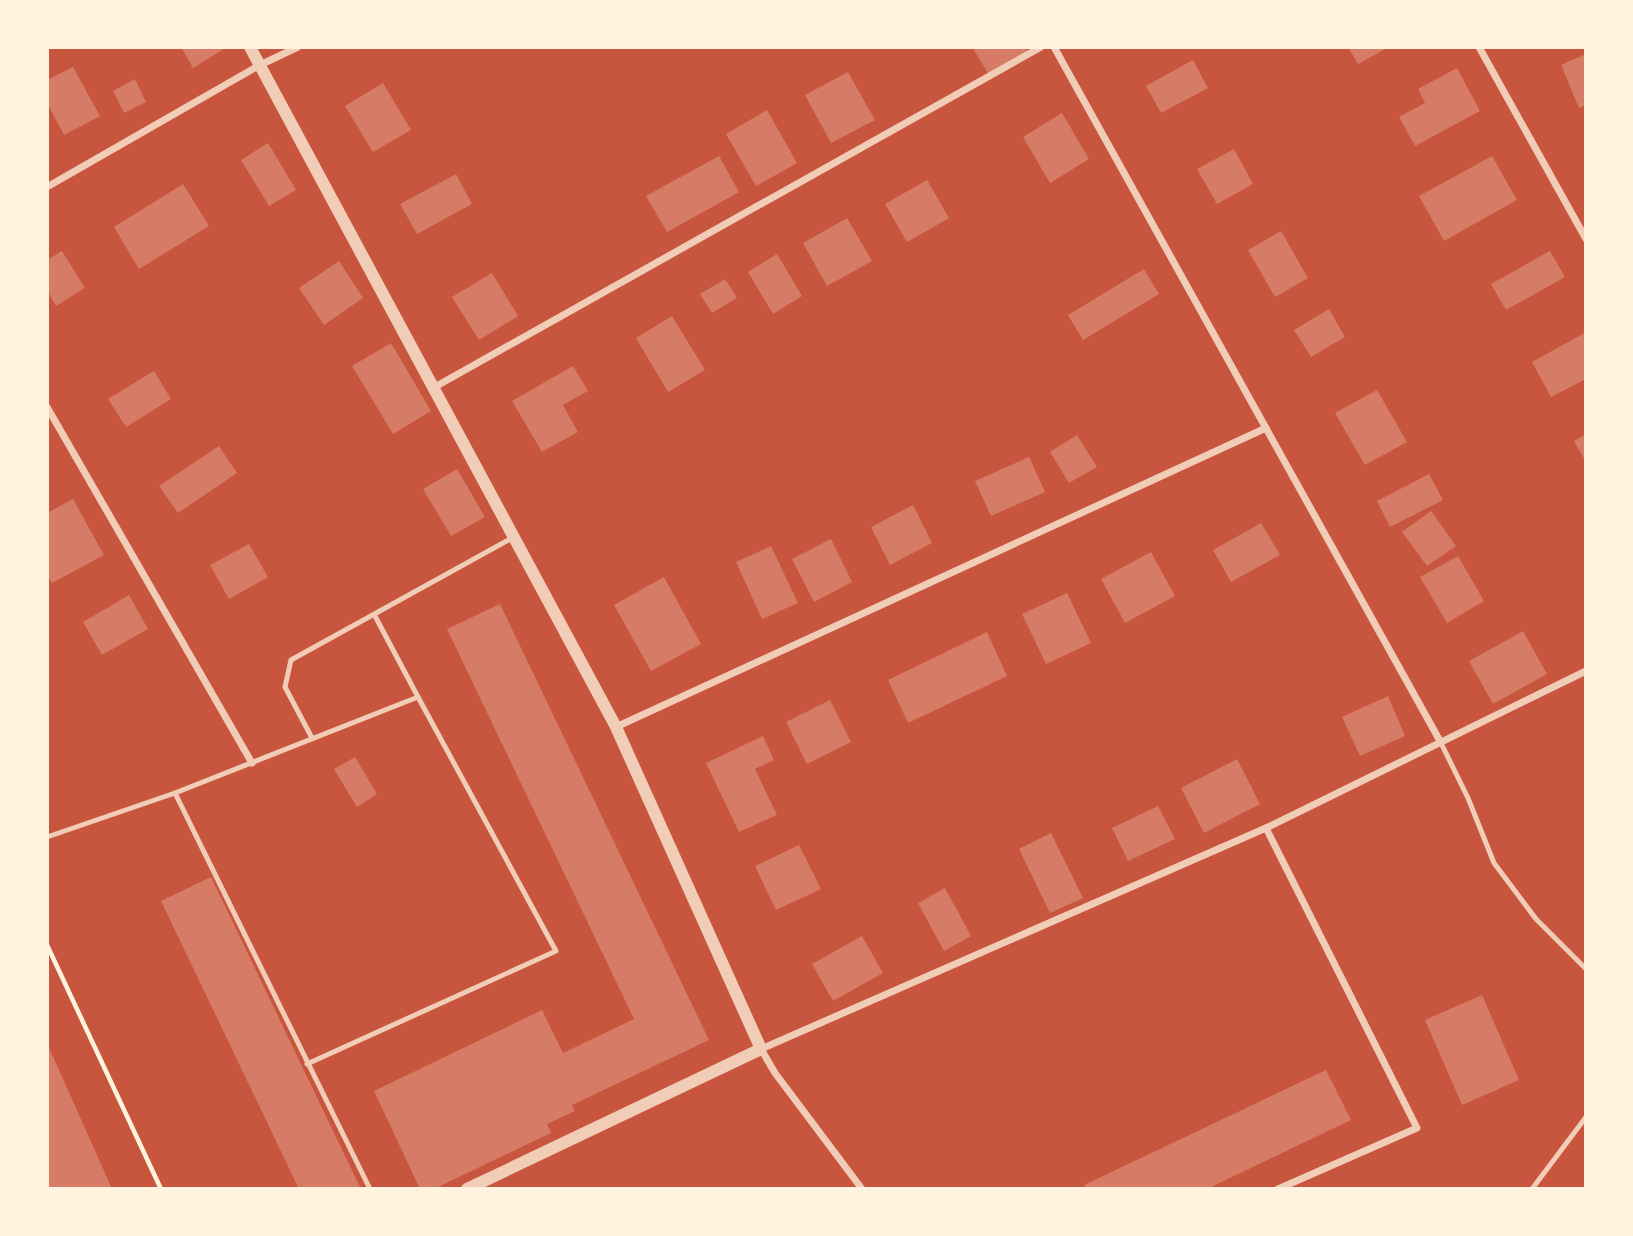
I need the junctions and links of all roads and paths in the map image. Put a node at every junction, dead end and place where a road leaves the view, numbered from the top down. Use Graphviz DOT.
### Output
graph roads {
  1 [pos="250,47"];
  2 [pos="298,47"];
  3 [pos="1041,47"];
  4 [pos="1054,47"];
  5 [pos="1479,47"];
  6 [pos="260,65"];
  7 [pos="47,187"];
  8 [pos="1586,239"];
  9 [pos="433,388"];
  10 [pos="47,407"];
  11 [pos="1266,428"];
  12 [pos="514,537"];
  13 [pos="375,616"];
  14 [pos="1586,671"];
  15 [pos="418,697"];
  16 [pos="616,727"];
  17 [pos="312,738"];
  18 [pos="1440,741"];
  19 [pos="252,762"];
  20 [pos="175,793"];
  21 [pos="1266,828"];
  22 [pos="47,837"];
  23 [pos="47,945"];
  24 [pos="1586,969"];
  25 [pos="761,1048"];
  26 [pos="307,1064"];
  27 [pos="1586,1117"];
  28 [pos="161,1189"];
  29 [pos="370,1189"];
  30 [pos="467,1189"];
  31 [pos="862,1189"];
  32 [pos="1278,1189"];
  33 [pos="1532,1189"];
  1 -- 6 [label="street"];
  2 -- 6 [label="street"];
  3 -- 9 [label="street"];
  4 -- 11 [label="street"];
  5 -- 8 [label="street"];
  6 -- 7 [label="street"];
  6 -- 9 [label="street"];
  9 -- 12 [label="street"];
  10 -- 19 [label="street"];
  11 -- 16 [label="street"];
  11 -- 18 [label="street"];
  12 -- 13 [label="lane"];
  12 -- 16 [label="street"];
  13 -- 15 [label="lane"];
  13 -- 17 [label="lane"];
  14 -- 18 [label="street"];
  15 -- 17 [label="lane"];
  15 -- 26 [label="lane"];
  16 -- 25 [label="street"];
  17 -- 19 [label="lane"];
  18 -- 21 [label="street"];
  18 -- 24 [label="lane"];
  19 -- 20 [label="lane"];
  20 -- 22 [label="lane"];
  20 -- 26 [label="lane"];
  21 -- 25 [label="street"];
  21 -- 32 [label="street"];
  23 -- 28 [label="path"];
  25 -- 30 [label="street"];
  25 -- 31 [label="street"];
  26 -- 29 [label="lane"];
  27 -- 33 [label="lane"];
}
